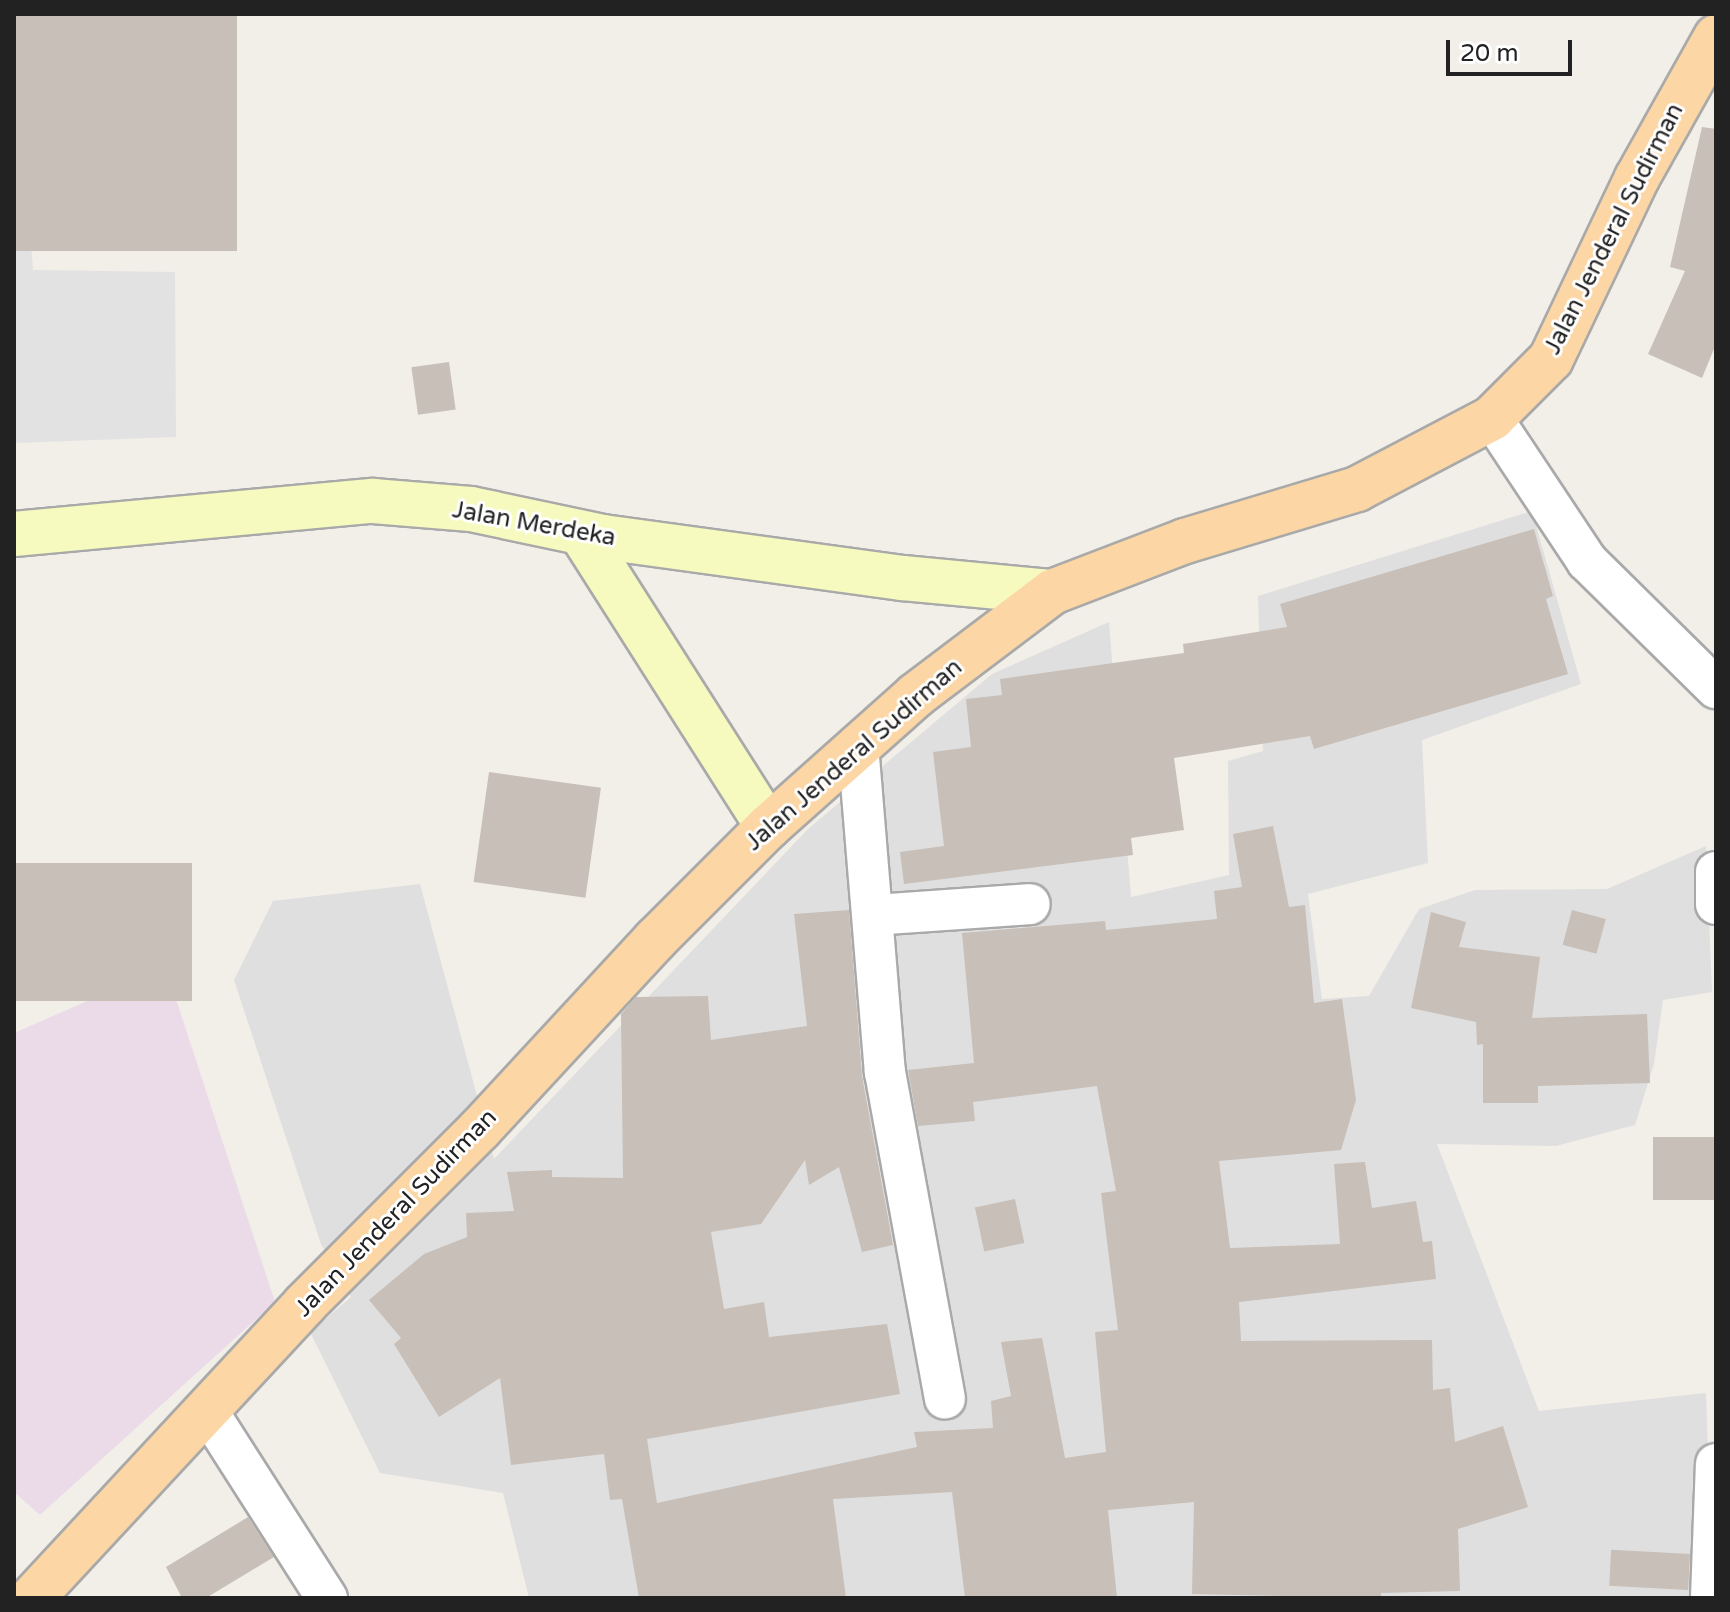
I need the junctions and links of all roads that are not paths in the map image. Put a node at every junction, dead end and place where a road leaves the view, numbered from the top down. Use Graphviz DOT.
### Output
graph roads {
  1 [pos="1716,37"];
  2 [pos="1492,418"];
  3 [pos="581,533"];
  4 [pos="14,534"];
  5 [pos="1052,592"];
  6 [pos="1716,688"];
  7 [pos="858,745"];
  8 [pos="768,827"];
  9 [pos="1716,872"];
  10 [pos="1030,904"];
  11 [pos="1716,904"];
  12 [pos="874,915"];
  13 [pos="945,1399"];
  14 [pos="208,1412"];
  15 [pos="1716,1464"];
  16 [pos="32,1598"];
  17 [pos="327,1598"];
  18 [pos="1711,1598"];
  1 -- 2 [label="main road, Jalan Jenderal Sudirman"];
  2 -- 5 [label="main road, Jalan Jenderal Sudirman"];
  2 -- 6 [label="street"];
  3 -- 4 [label="street, Jalan Merdeka"];
  3 -- 5 [label="street, Jalan Merdeka"];
  3 -- 8 [label="street"];
  5 -- 7 [label="main road, Jalan Jenderal Sudirman"];
  7 -- 8 [label="main road, Jalan Jenderal Sudirman"];
  7 -- 12 [label="street"];
  8 -- 14 [label="main road, Jalan Jenderal Sudirman"];
  9 -- 11 [label="street"];
  10 -- 12 [label="street"];
  12 -- 13 [label="street"];
  14 -- 16 [label="main road, Jalan Jenderal Sudirman"];
  14 -- 17 [label="street"];
  15 -- 18 [label="street"];
}
